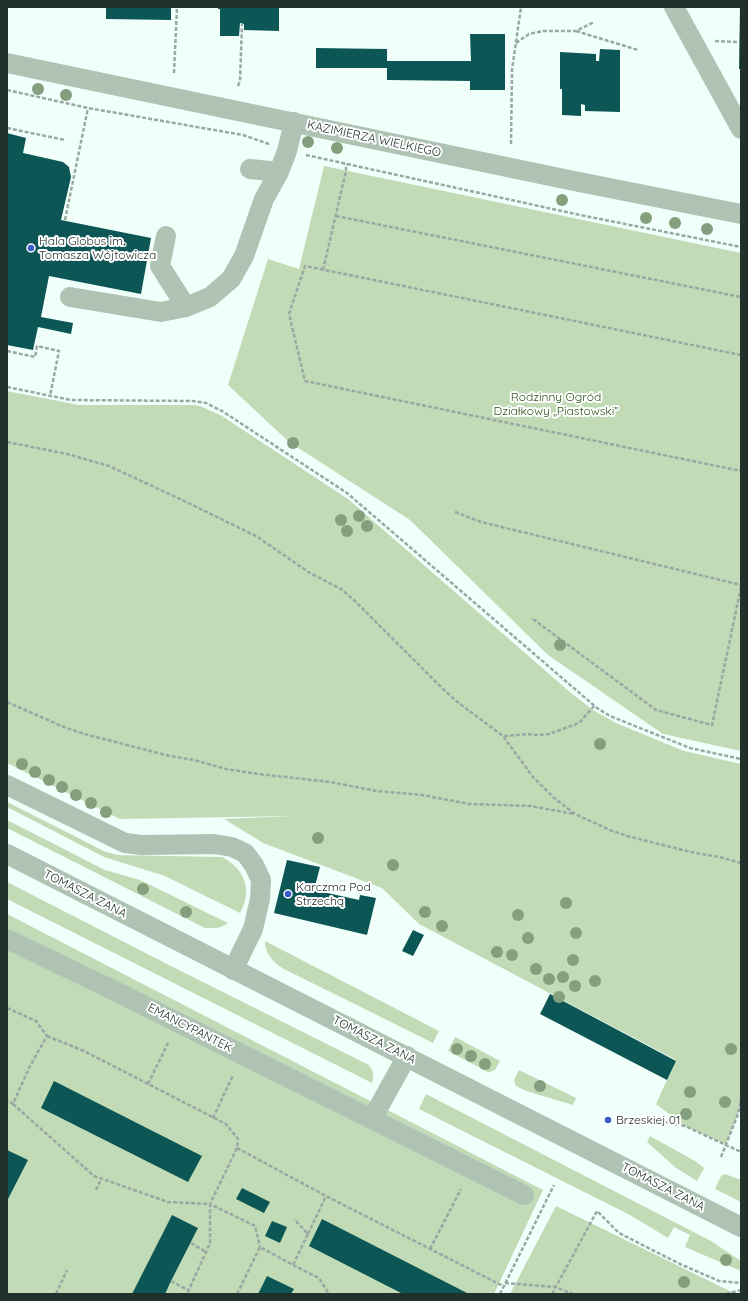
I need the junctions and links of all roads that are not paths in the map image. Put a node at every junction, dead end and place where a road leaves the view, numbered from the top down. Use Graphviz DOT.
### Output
graph roads {
  1 [pos="674,7"];
  2 [pos="7,63"];
  3 [pos="294,122"];
  4 [pos="741,129"];
  5 [pos="250,169"];
  6 [pos="279,172"];
  7 [pos="741,214"];
  8 [pos="166,236"];
  9 [pos="70,297"];
  10 [pos="186,307"];
  11 [pos="7,785"];
  12 [pos="7,854"];
  13 [pos="7,939"];
  14 [pos="233,970"];
  15 [pos="407,1056"];
  16 [pos="372,1119"];
  17 [pos="524,1195"];
  18 [pos="741,1227"];
  1 -- 4 [label="street"];
  2 -- 3 [label="street, KAZIMIERZA WIELKIEGO"];
  3 -- 6 [label="street"];
  3 -- 7 [label="street, KAZIMIERZA WIELKIEGO"];
  5 -- 6 [label="street"];
  6 -- 10 [label="street"];
  8 -- 10 [label="street"];
  9 -- 10 [label="street"];
  11 -- 14 [label="street"];
  12 -- 14 [label="street, TOMASZA ZANA"];
  13 -- 16 [label="street, EMANCYPANTEK"];
  14 -- 15 [label="street, TOMASZA ZANA"];
  15 -- 16 [label="street"];
  15 -- 18 [label="street, TOMASZA ZANA"];
  16 -- 17 [label="street, EMANCYPANTEK"];
}
